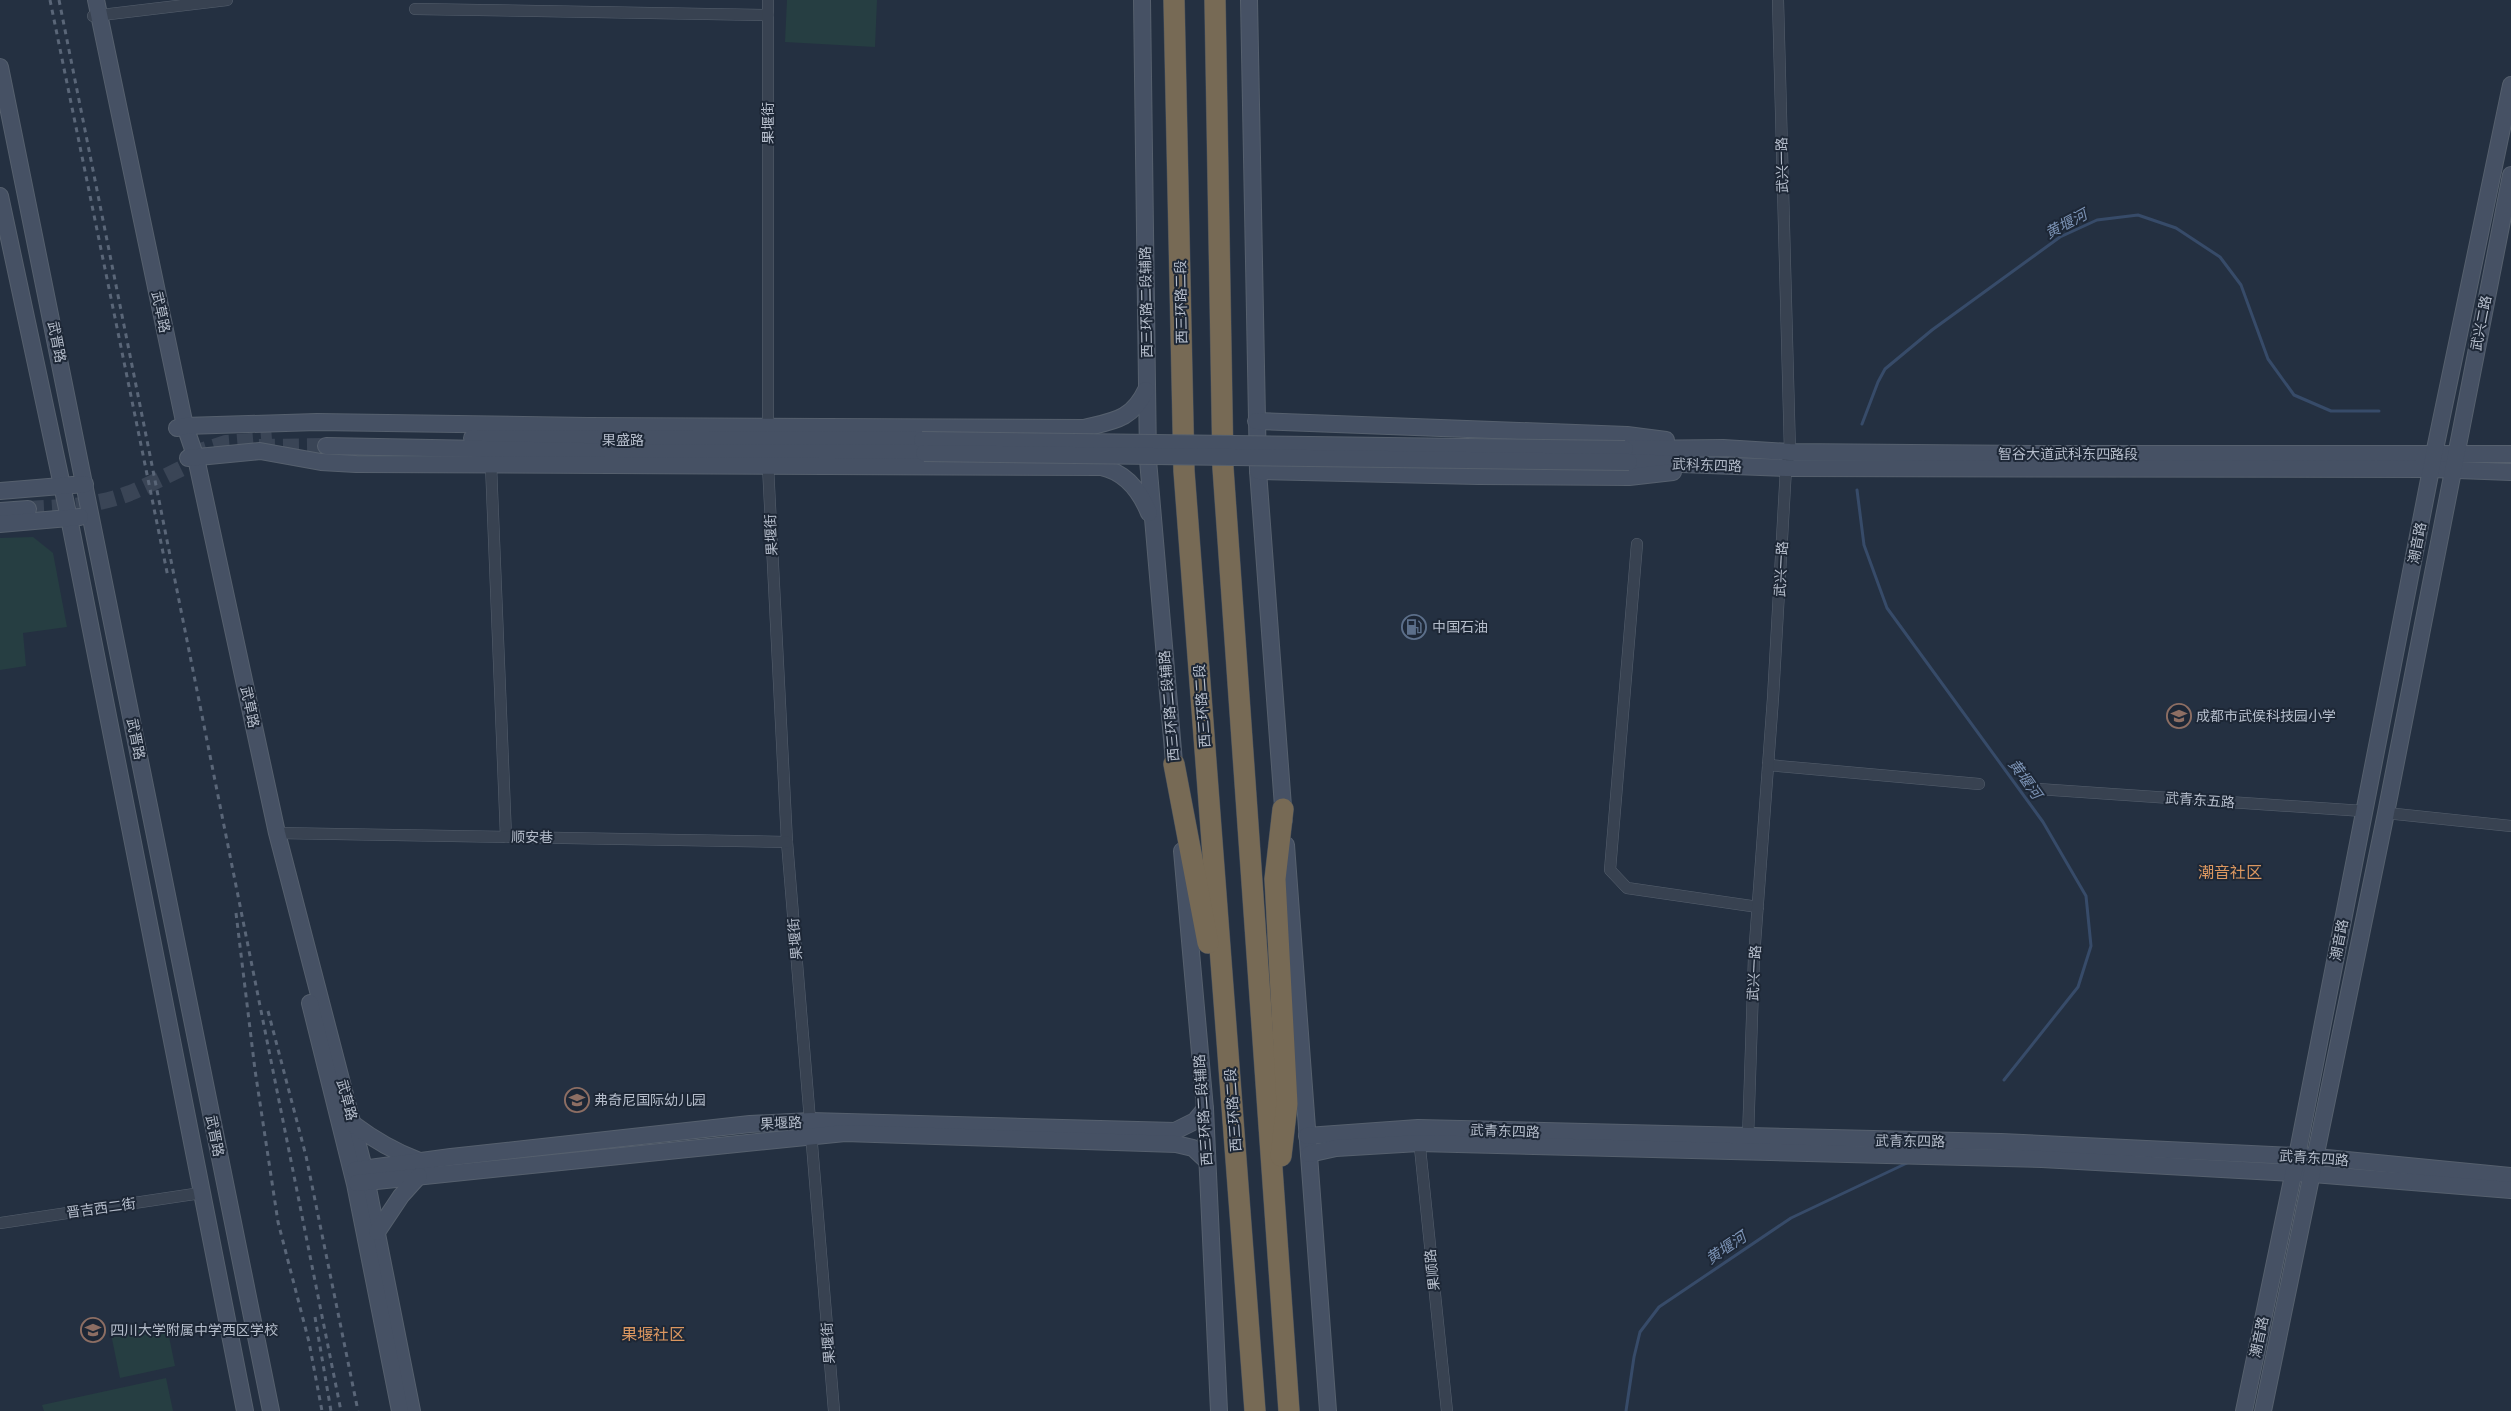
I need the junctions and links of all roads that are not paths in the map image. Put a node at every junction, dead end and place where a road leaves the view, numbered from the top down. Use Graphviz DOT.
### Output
graph roads {
  1 [pos="228,0"];
  2 [pos="768,0"];
  3 [pos="1142,0"];
  4 [pos="1174,0"];
  5 [pos="1215,0"];
  6 [pos="1249,0"];
  7 [pos="1778,0"];
  8 [pos="505,5"];
  9 [pos="94,8"];
  10 [pos="415,9"];
  11 [pos="768,16"];
  12 [pos="0,67"];
  13 [pos="2511,85"];
  14 [pos="2511,175"];
  15 [pos="0,196"];
  16 [pos="1147,388"];
  17 [pos="1256,421"];
  18 [pos="717,425"];
  19 [pos="588,426"];
  20 [pos="768,426"];
  21 [pos="181,427"];
  22 [pos="325,441"];
  23 [pos="635,446"];
  24 [pos="1723,448"];
  25 [pos="2455,453"];
  26 [pos="2511,454"];
  27 [pos="1627,456"];
  28 [pos="192,458"];
  29 [pos="1788,460"];
  30 [pos="2433,461"];
  31 [pos="491,465"];
  32 [pos="582,466"];
  33 [pos="712,466"];
  34 [pos="768,466"];
  35 [pos="1732,467"];
  36 [pos="1258,471"];
  37 [pos="2453,471"];
  38 [pos="2511,472"];
  39 [pos="85,484"];
  40 [pos="60,485"];
  41 [pos="0,491"];
  42 [pos="0,503"];
  43 [pos="0,511"];
  44 [pos="91,516"];
  45 [pos="69,518"];
  46 [pos="0,524"];
  47 [pos="1154,524"];
  48 [pos="1636,544"];
  49 [pos="1174,764"];
  50 [pos="1768,764"];
  51 [pos="1979,784"];
  52 [pos="2038,789"];
  53 [pos="1283,809"];
  54 [pos="2363,811"];
  55 [pos="2386,813"];
  56 [pos="2511,826"];
  57 [pos="277,833"];
  58 [pos="506,837"];
  59 [pos="787,842"];
  60 [pos="1758,907"];
  61 [pos="1228,1045"];
  62 [pos="1205,1109"];
  63 [pos="353,1124"];
  64 [pos="812,1128"];
  65 [pos="1308,1136"];
  66 [pos="1419,1136"];
  67 [pos="1748,1138"];
  68 [pos="1309,1154"];
  69 [pos="2297,1156"];
  70 [pos="2316,1157"];
  71 [pos="1207,1160"];
  72 [pos="419,1168"];
  73 [pos="2294,1173"];
  74 [pos="2313,1174"];
  75 [pos="359,1176"];
  76 [pos="2511,1176"];
  77 [pos="2511,1190"];
  78 [pos="202,1193"];
  79 [pos="1275,1204"];
  80 [pos="0,1223"];
  81 [pos="377,1232"];
  82 [pos="246,1411"];
  83 [pos="271,1411"];
  84 [pos="400,1411"];
  85 [pos="412,1411"];
  86 [pos="834,1411"];
  87 [pos="1219,1411"];
  88 [pos="1256,1411"];
  89 [pos="1289,1411"];
  90 [pos="1328,1411"];
  91 [pos="1447,1411"];
  92 [pos="2244,1411"];
  93 [pos="2263,1411"];
  1 -- 9 [label="street"];
  2 -- 11 [label="street, 果堰街"];
  3 -- 16 [label="street, 西三环路二段辅路"];
  4 -- 61 [label="highway, 西三环路二段"];
  5 -- 79 [label="highway"];
  6 -- 17 [label="street"];
  7 -- 29 [label="street, 武兴一路"];
  8 -- 10 [label="street"];
  8 -- 11 [label="street"];
  9 -- 21 [label="street, 武草路"];
  11 -- 20 [label="street, 果堰街"];
  12 -- 39 [label="street, 武晋路"];
  13 -- 30 [label="street, 潮音路"];
  14 -- 25 [label="street, 武兴二路"];
  15 -- 40 [label="street, 武晋路"];
  16 -- 20 [label="street"];
  16 -- 47 [label="street, 西三环路二段辅路"];
  17 -- 24 [label="street"];
  17 -- 36 [label="street"];
  18 -- 19 [label="street"];
  18 -- 20 [label="street"];
  18 -- 23 [label="street"];
  19 -- 21 [label="street"];
  19 -- 23 [label="street"];
  21 -- 28 [label="street, 武草路"];
  22 -- 23 [label="street, 果盛路"];
  23 -- 27 [label="street, 果盛路, bridge"];
  23 -- 32 [label="street"];
  23 -- 33 [label="street"];
  24 -- 27 [label="street, 智谷大道武科东四路段"];
  24 -- 29 [label="street, 智谷大道武科东四路段"];
  25 -- 26 [label="street, 智谷大道武科东四路段"];
  25 -- 30 [label="street, 智谷大道武科东四路段"];
  25 -- 37 [label="street, 武兴二路"];
  27 -- 35 [label="street, 武科东四路"];
  28 -- 31 [label="street"];
  28 -- 57 [label="street, 武草路"];
  28 -- 75 [label="street, 武草路"];
  29 -- 30 [label="street, 智谷大道武科东四路段"];
  29 -- 35 [label="street, 武科东四路"];
  29 -- 50 [label="street, 武兴一路"];
  30 -- 37 [label="street, 智谷大道武科东四路段"];
  30 -- 54 [label="street, 潮音路"];
  31 -- 32 [label="street"];
  31 -- 58 [label="street"];
  32 -- 33 [label="street"];
  33 -- 34 [label="street"];
  34 -- 47 [label="street"];
  34 -- 59 [label="street, 果堰街"];
  35 -- 36 [label="street"];
  36 -- 53 [label="street"];
  37 -- 38 [label="street, 智谷大道武科东四路段"];
  37 -- 55 [label="street, 潮音路"];
  39 -- 40 [label="street"];
  39 -- 44 [label="street, 武晋路"];
  40 -- 41 [label="street"];
  40 -- 45 [label="street, 武晋路"];
  42 -- 43 [label="street"];
  44 -- 45 [label="street"];
  44 -- 83 [label="street, 武晋路"];
  45 -- 46 [label="street"];
  45 -- 78 [label="street, 武晋路"];
  47 -- 49 [label="street, 西三环路二段辅路"];
  48 -- 60 [label="street"];
  49 -- 61 [label="highway"];
  49 -- 62 [label="street, 西三环路二段辅路"];
  50 -- 51 [label="street"];
  50 -- 60 [label="street, 武兴一路"];
  52 -- 54 [label="street, 武青东五路"];
  53 -- 65 [label="street"];
  53 -- 79 [label="highway"];
  54 -- 69 [label="street, 潮音路"];
  55 -- 56 [label="street"];
  55 -- 70 [label="street, 潮音路"];
  57 -- 58 [label="street, 顺安巷"];
  57 -- 63 [label="street, 武草路"];
  58 -- 59 [label="street, 顺安巷"];
  59 -- 64 [label="street, 果堰街"];
  60 -- 67 [label="street, 武兴一路"];
  61 -- 88 [label="highway, 西三环路二段"];
  62 -- 64 [label="street, 果堰路"];
  62 -- 71 [label="street, 西三环路二段辅路"];
  63 -- 72 [label="street"];
  63 -- 75 [label="street, 武草路"];
  64 -- 71 [label="street, 果堰路"];
  64 -- 72 [label="street, 果堰路"];
  64 -- 86 [label="street, 果堰街"];
  65 -- 66 [label="street, 武青东四路"];
  65 -- 68 [label="street"];
  66 -- 67 [label="street, 武青东四路"];
  66 -- 68 [label="street, 武青东四路"];
  66 -- 73 [label="street, 武青东四路"];
  66 -- 91 [label="street, 果顺路"];
  67 -- 69 [label="street, 武青东四路"];
  68 -- 90 [label="street"];
  69 -- 70 [label="street, 武青东四路"];
  69 -- 73 [label="street, 潮音路"];
  70 -- 74 [label="street, 潮音路"];
  70 -- 76 [label="street, 武青东四路"];
  71 -- 87 [label="street, 西三环路二段辅路"];
  72 -- 75 [label="street, 果堰路"];
  72 -- 81 [label="street"];
  73 -- 74 [label="street, 武青东四路"];
  73 -- 92 [label="street, 潮音路"];
  74 -- 77 [label="street, 武青东四路"];
  74 -- 93 [label="street, 潮音路"];
  75 -- 81 [label="street, 武草路"];
  75 -- 84 [label="street, 武草路"];
  78 -- 80 [label="street, 晋吉西二街"];
  78 -- 82 [label="street, 武晋路"];
  79 -- 89 [label="highway"];
  81 -- 85 [label="street, 武草路"];
}
